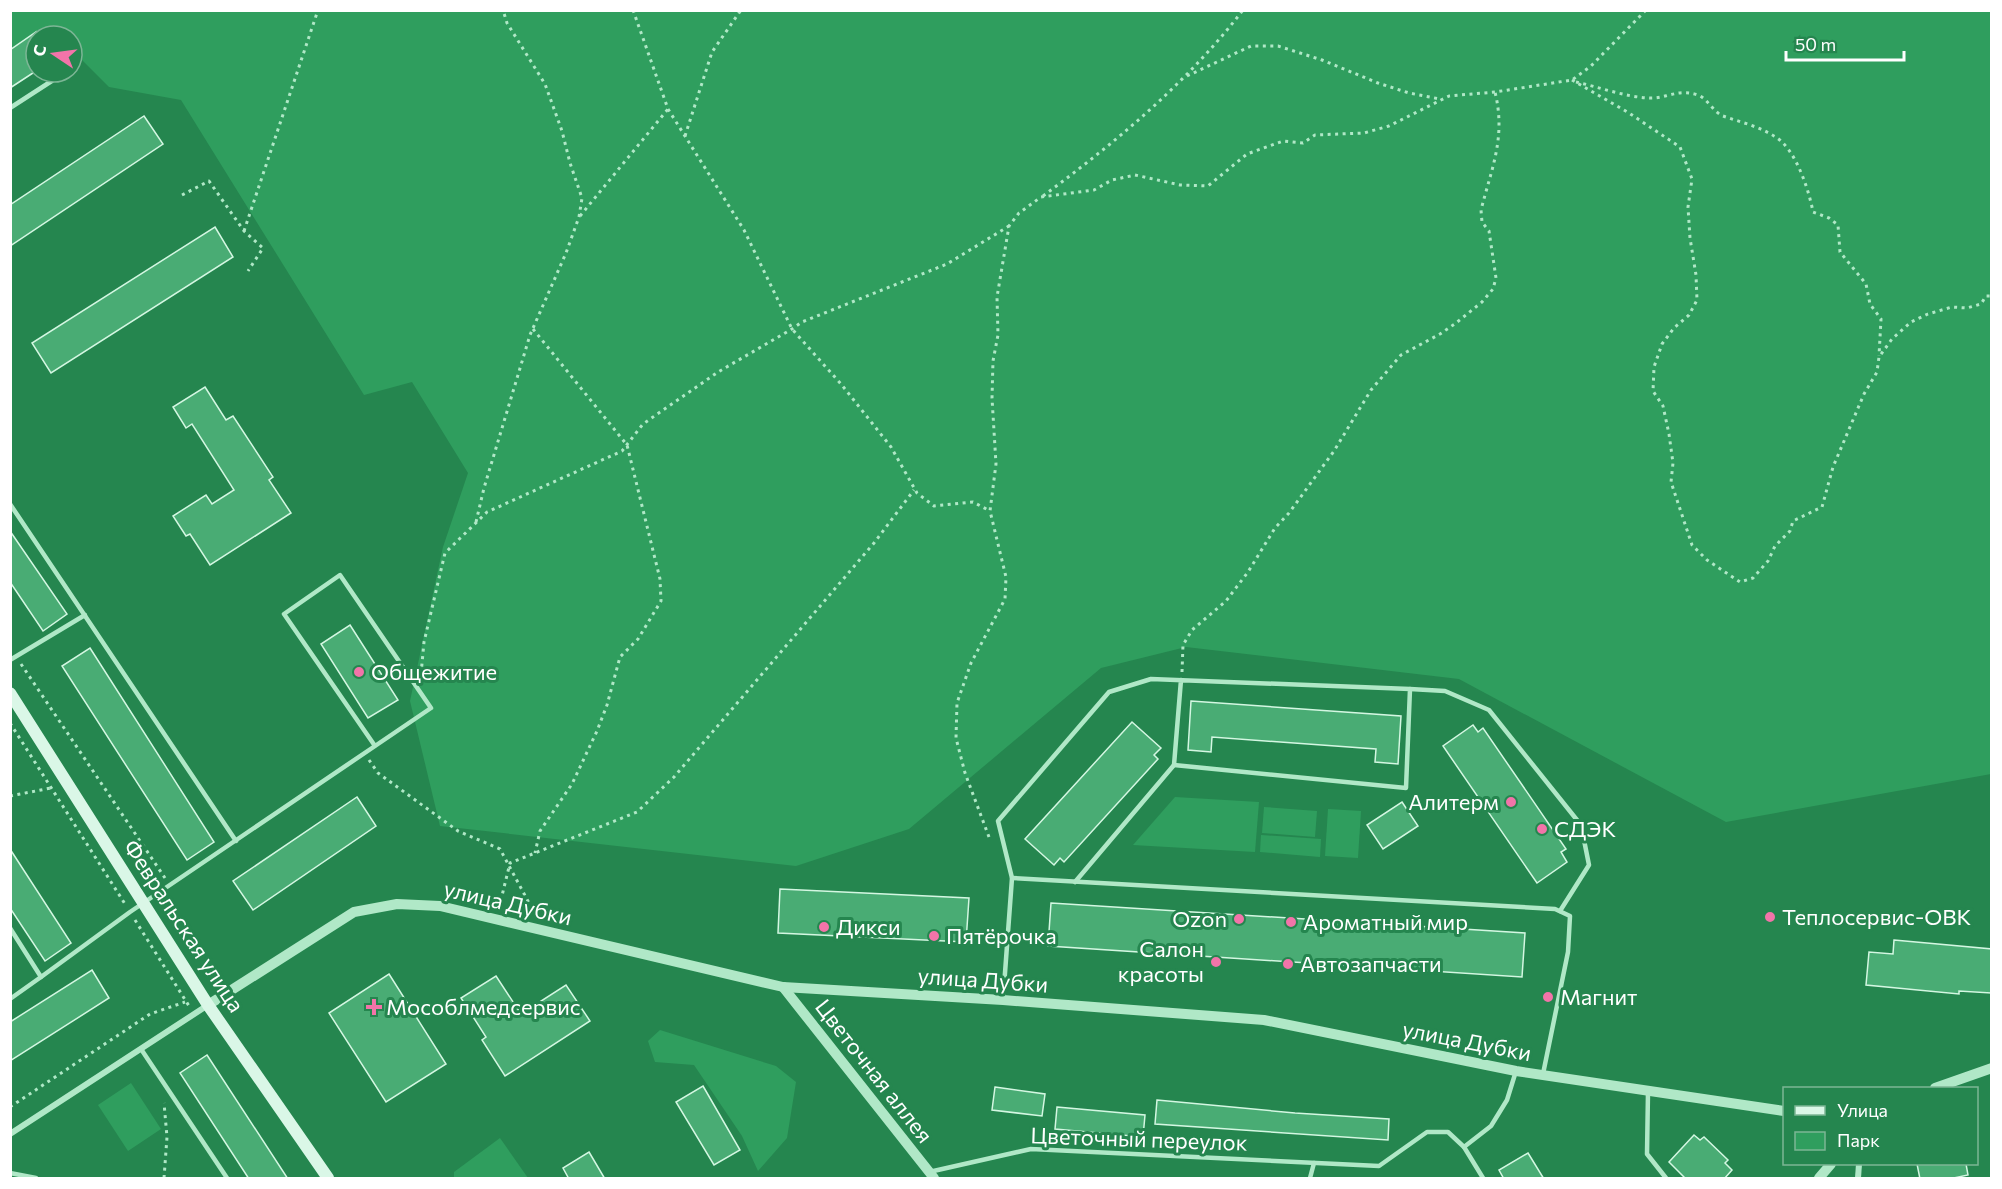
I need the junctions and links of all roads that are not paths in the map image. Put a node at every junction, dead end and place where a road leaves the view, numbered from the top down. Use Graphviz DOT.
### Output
graph roads {
  1 [pos="47,84"];
  2 [pos="10,108"];
  3 [pos="10,504"];
  4 [pos="85,615"];
  5 [pos="10,660"];
  6 [pos="1181,680"];
  7 [pos="1410,689"];
  8 [pos="10,693"];
  9 [pos="375,746"];
  10 [pos="1174,765"];
  11 [pos="236,842"];
  12 [pos="1012,879"];
  13 [pos="1075,882"];
  14 [pos="144,904"];
  15 [pos="1560,911"];
  16 [pos="10,928"];
  17 [pos="40,977"];
  18 [pos="783,987"];
  19 [pos="10,999"];
  20 [pos="1003,1000"];
  21 [pos="208,1005"];
  22 [pos="141,1050"];
  23 [pos="1992,1068"];
  24 [pos="1516,1071"];
  25 [pos="1543,1075"];
  26 [pos="1940,1087"];
  27 [pos="1648,1092"];
  28 [pos="1783,1111"];
  29 [pos="10,1134"];
  30 [pos="1464,1147"];
  31 [pos="1314,1163"];
  32 [pos="1830,1165"];
  33 [pos="10,1173"];
  34 [pos="932,1175"];
  35 [pos="36,1179"];
  36 [pos="228,1179"];
  37 [pos="328,1179"];
  38 [pos="1310,1179"];
  39 [pos="1483,1179"];
  40 [pos="1666,1179"];
  41 [pos="1819,1179"];
  1 -- 2 [label="lane"];
  3 -- 4 [label="lane"];
  4 -- 5 [label="lane"];
  4 -- 11 [label="lane"];
  6 -- 7 [label="lane"];
  6 -- 10 [label="lane"];
  6 -- 12 [label="lane"];
  7 -- 10 [label="lane"];
  7 -- 15 [label="lane"];
  8 -- 14 [label="main road, Февральская улица"];
  9 -- 9 [label="lane"];
  9 -- 11 [label="lane"];
  10 -- 13 [label="lane"];
  11 -- 14 [label="lane"];
  12 -- 13 [label="lane"];
  12 -- 20 [label="lane"];
  13 -- 15 [label="lane"];
  14 -- 17 [label="lane"];
  14 -- 21 [label="main road, Февральская улица"];
  15 -- 25 [label="lane"];
  16 -- 17 [label="lane"];
  17 -- 19 [label="lane"];
  18 -- 20 [label="street, улица Дубки"];
  18 -- 21 [label="street, улица Дубки"];
  18 -- 34 [label="street, Цветочная аллея"];
  20 -- 24 [label="street, улица Дубки"];
  21 -- 22 [label="street"];
  21 -- 37 [label="main road, Февральская улица"];
  22 -- 29 [label="street"];
  22 -- 36 [label="lane"];
  23 -- 26 [label="street"];
  24 -- 25 [label="street, улица Дубки"];
  24 -- 30 [label="lane"];
  25 -- 27 [label="street, улица Дубки"];
  27 -- 28 [label="street, улица Дубки"];
  27 -- 40 [label="lane"];
  30 -- 31 [label="lane, Цветочный переулок"];
  30 -- 39 [label="lane, Цветочный переулок"];
  31 -- 34 [label="lane, Цветочный переулок"];
  31 -- 38 [label="lane"];
  32 -- 41 [label="street"];
  33 -- 35 [label="lane"];
}
